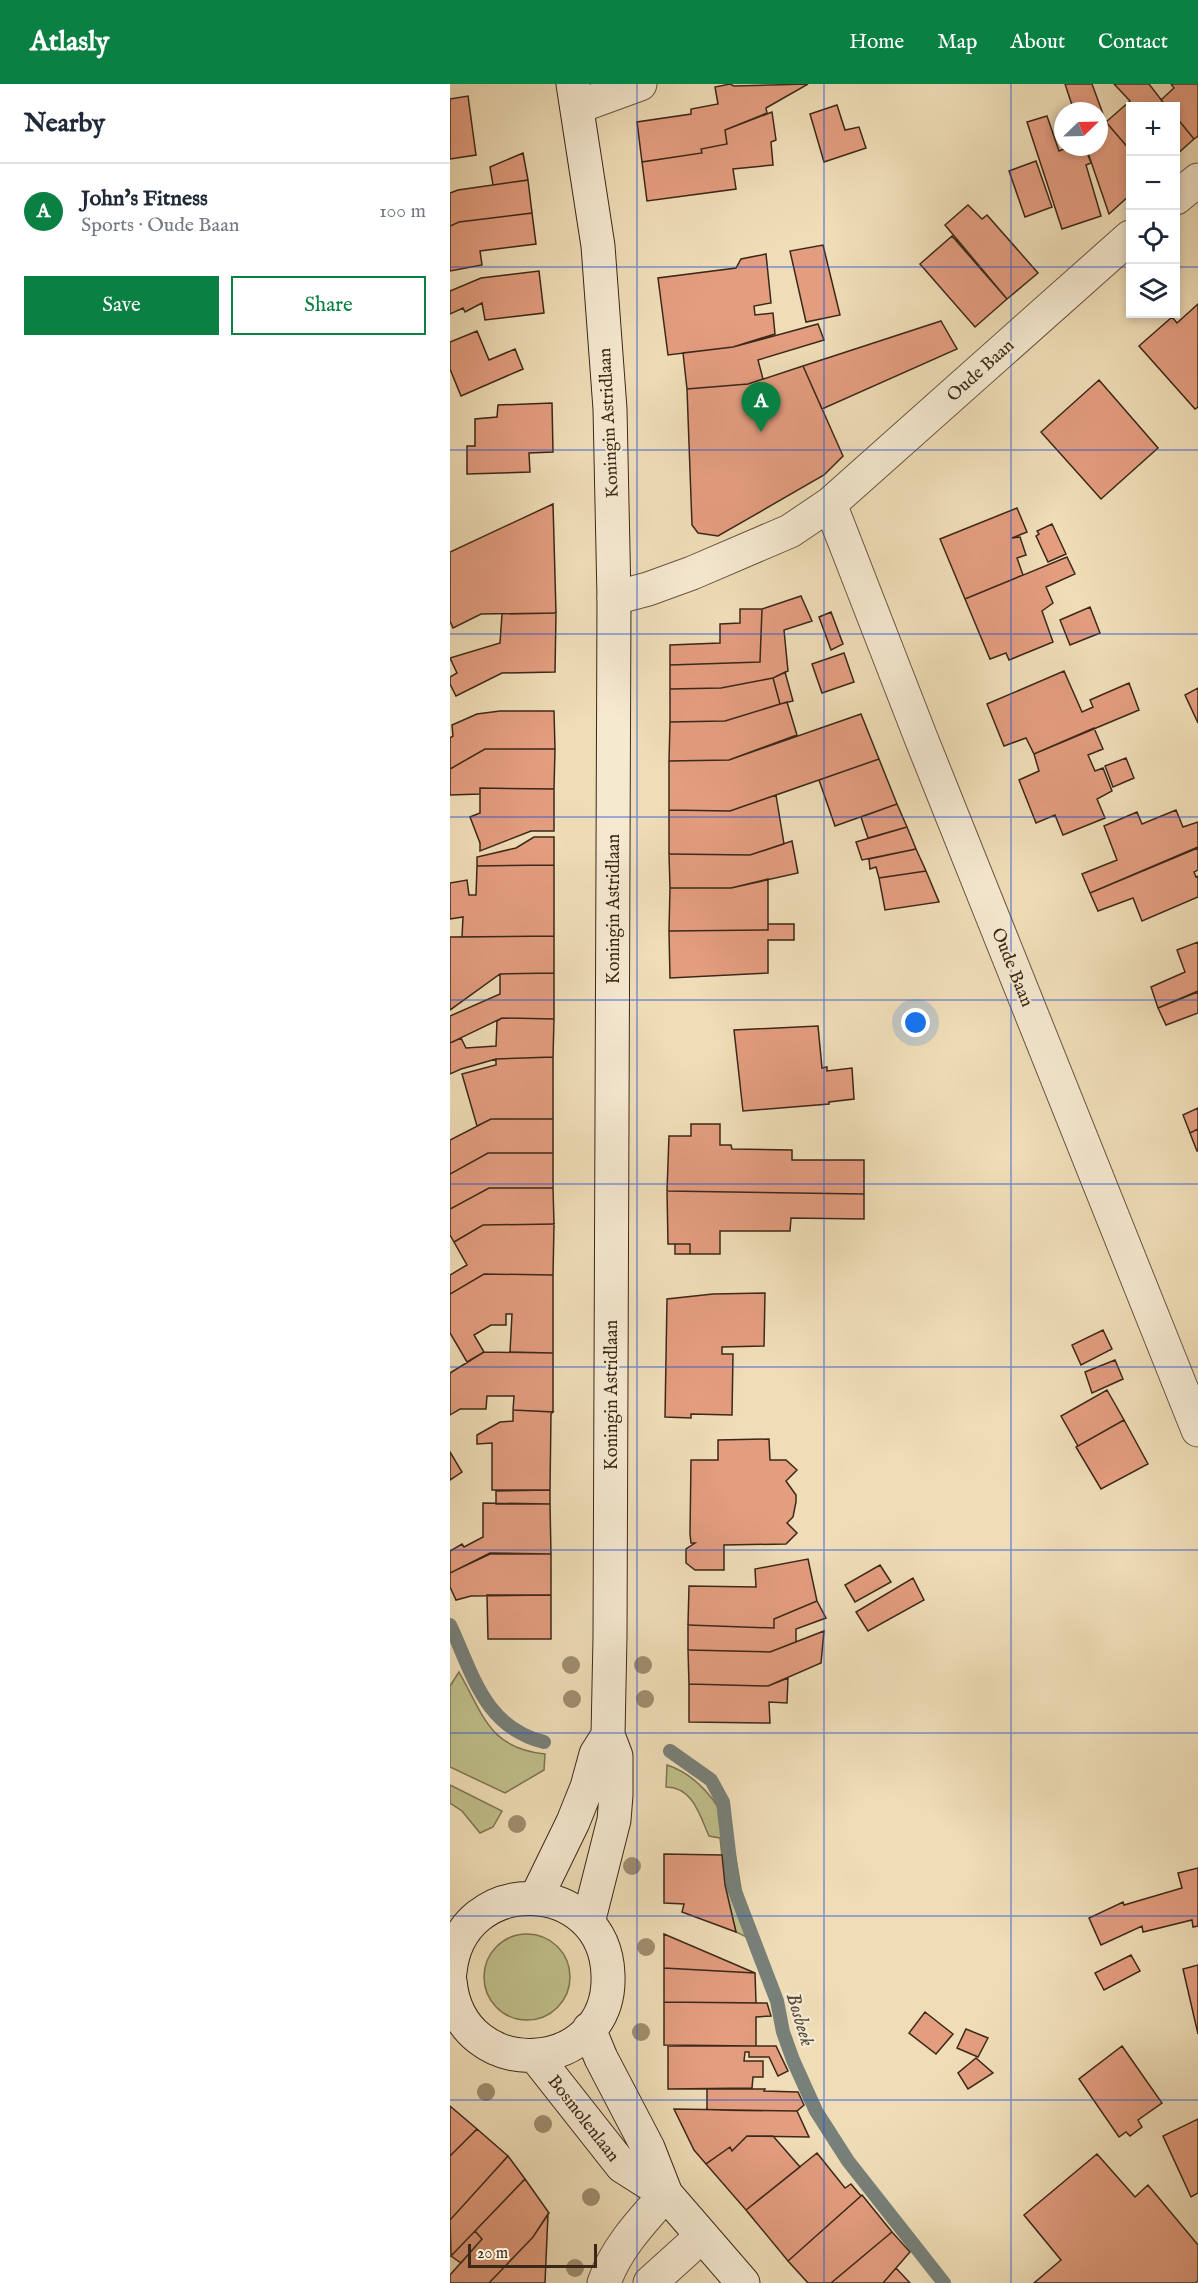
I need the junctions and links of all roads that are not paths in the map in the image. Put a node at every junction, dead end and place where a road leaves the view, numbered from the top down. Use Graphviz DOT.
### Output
graph roads {
  1 [pos="640,84"];
  2 [pos="575,96"];
  3 [pos="1198,180"];
  4 [pos="1180,195"];
  5 [pos="1126,241"];
  6 [pos="831,504"];
  7 [pos="614,598"];
  8 [pos="1198,1430"];
  9 [pos="608,1735"];
  10 [pos="536,1898"];
  11 [pos="588,1923"];
  12 [pos="452,1954"];
  13 [pos="452,2000"];
  14 [pos="589,2029"];
  15 [pos="536,2057"];
  16 [pos="666,2194"];
  17 [pos="702,2236"];
  18 [pos="604,2283"];
  19 [pos="650,2283"];
  20 [pos="743,2283"];
  1 -- 2 [label="main road"];
  2 -- 7 [label="main road, Koningin Astridlaan"];
  3 -- 4 [label="main road"];
  5 -- 6 [label="main road, Oude Baan"];
  6 -- 7 [label="main road, Oude Baan"];
  6 -- 8 [label="main road, Oude Baan"];
  7 -- 9 [label="main road, Koningin Astridlaan"];
  9 -- 10 [label="main road, Koningin Astridlaan"];
  9 -- 11 [label="main road, Koningin Astridlaan"];
  10 -- 11 [label="main road"];
  10 -- 12 [label="main road"];
  11 -- 14 [label="main road"];
  13 -- 15 [label="main road"];
  14 -- 15 [label="main road"];
  14 -- 16 [label="main road, Bosmolenlaan"];
  15 -- 16 [label="main road, Bosmolenlaan"];
  16 -- 17 [label="main road, Bosmolenlaan"];
  16 -- 18 [label="main road"];
  17 -- 19 [label="main road"];
  17 -- 20 [label="main road, Bosmolenlaan"];
}
